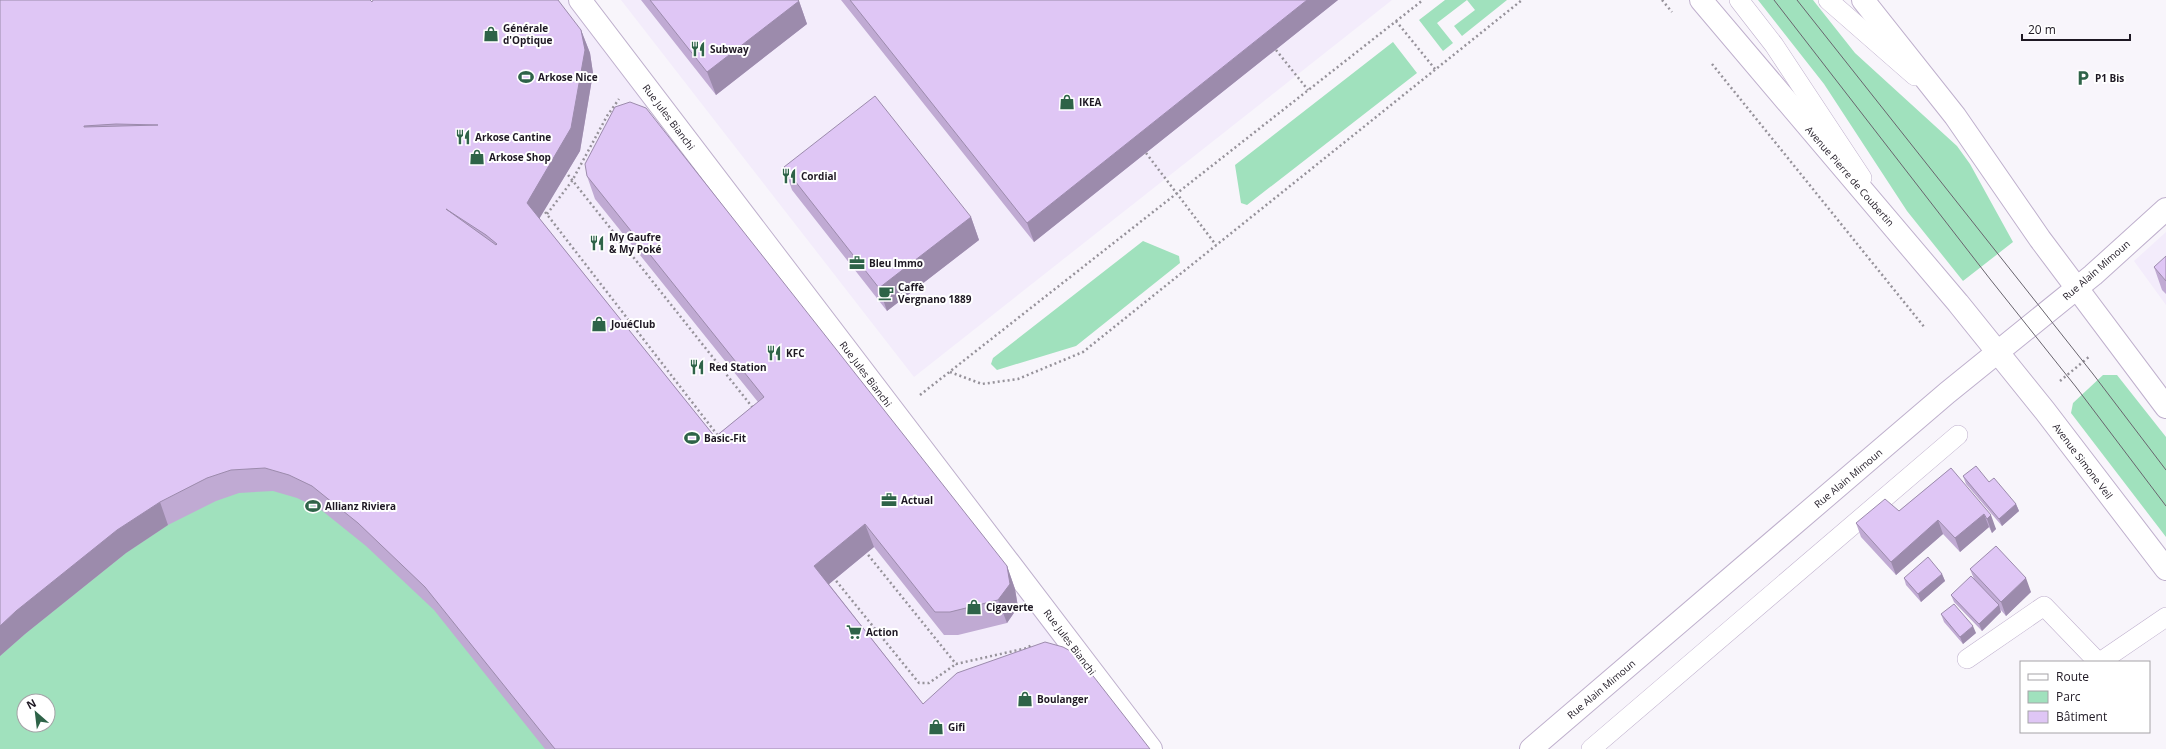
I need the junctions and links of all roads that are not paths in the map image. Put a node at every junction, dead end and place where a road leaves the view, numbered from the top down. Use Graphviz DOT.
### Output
graph roads {
  1 [pos="580,0"];
  2 [pos="1701,0"];
  3 [pos="1739,0"];
  4 [pos="1828,0"];
  5 [pos="1863,0"];
  6 [pos="1942,99"];
  7 [pos="2166,209"];
  8 [pos="1902,238"];
  9 [pos="2077,288"];
  10 [pos="1998,353"];
  11 [pos="2166,407"];
  12 [pos="1958,435"];
  13 [pos="2166,569"];
  14 [pos="2166,617"];
  15 [pos="1967,659"];
  16 [pos="2098,661"];
  17 [pos="2100,661"];
  18 [pos="1151,749"];
  19 [pos="1531,749"];
  20 [pos="1591,749"];
  1 -- 18 [label="street, Rue Jules Bianchi"];
  2 -- 8 [label="street, Avenue Pierre de Coubertin"];
  3 -- 8 [label="lane"];
  4 -- 6 [label="lane"];
  5 -- 6 [label="street"];
  6 -- 9 [label="street"];
  7 -- 9 [label="street, Rue Alain Mimoun"];
  8 -- 10 [label="street, Avenue Pierre de Coubertin"];
  9 -- 10 [label="street, Rue Alain Mimoun"];
  9 -- 11 [label="street"];
  10 -- 13 [label="street, Avenue Simone Veil"];
  10 -- 19 [label="street, Rue Alain Mimoun"];
  12 -- 20 [label="lane"];
  14 -- 17 [label="lane"];
  15 -- 16 [label="lane"];
}
